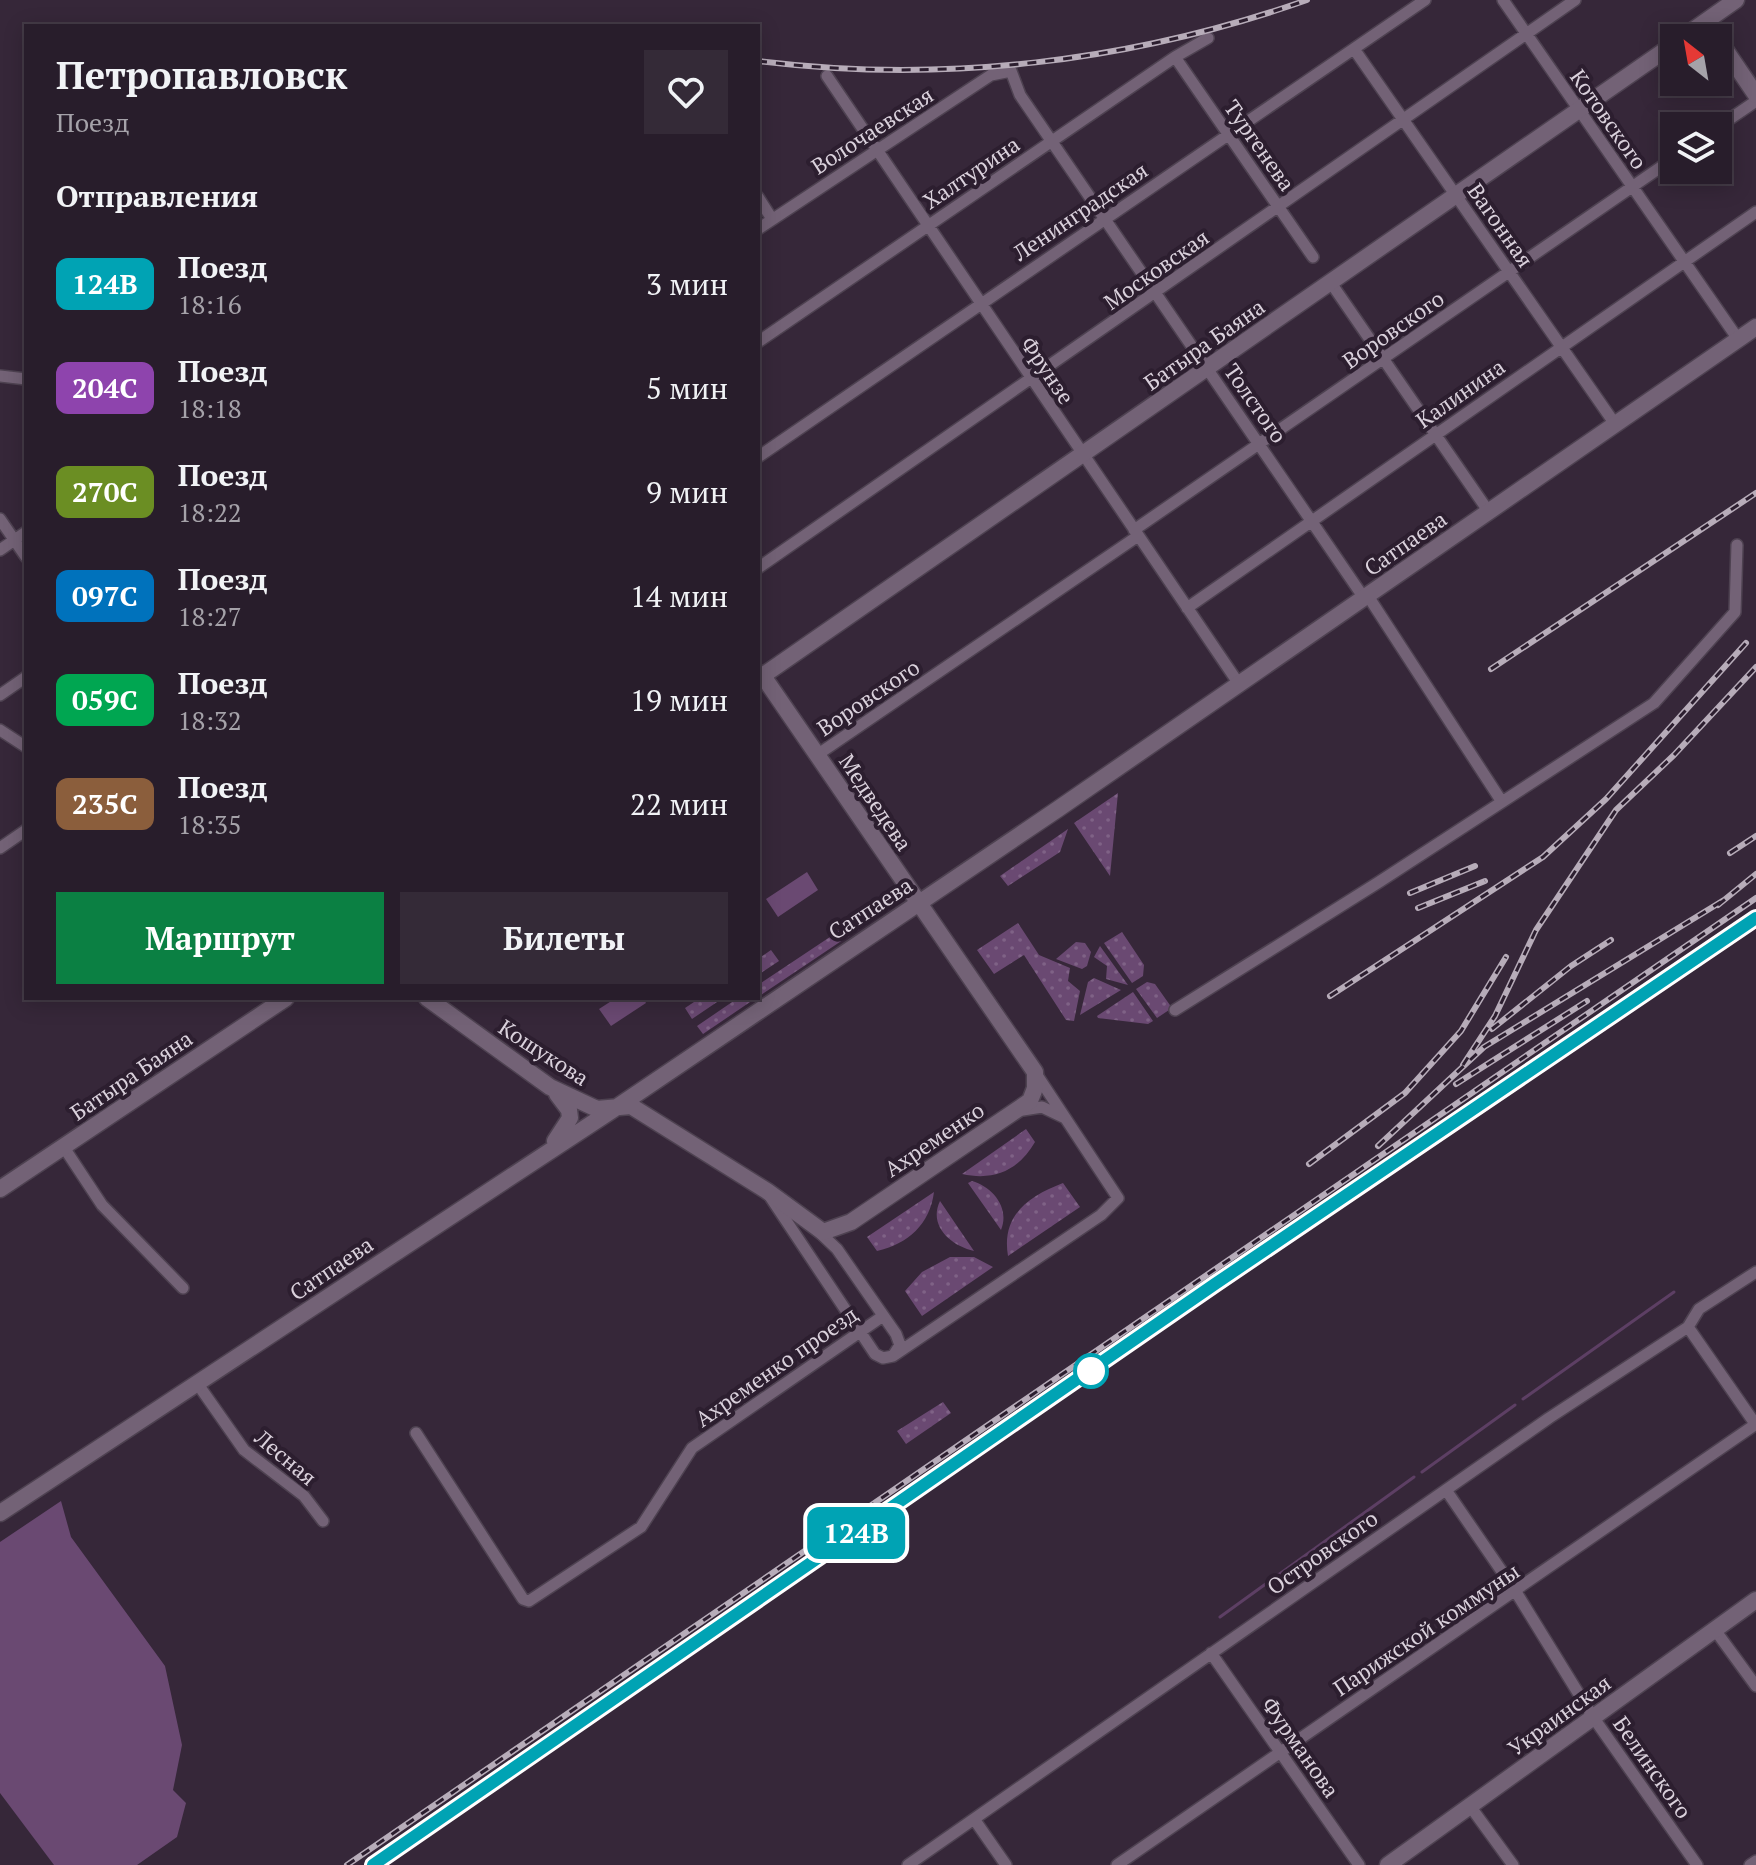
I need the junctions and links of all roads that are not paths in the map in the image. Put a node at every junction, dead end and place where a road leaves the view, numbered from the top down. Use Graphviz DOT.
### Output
graph roads {
  1 [pos="1425,0"];
  2 [pos="1503,0"];
  3 [pos="1575,0"];
  4 [pos="1736,0"];
  5 [pos="1706,21"];
  6 [pos="1702,24"];
  7 [pos="1708,24"];
  8 [pos="1526,34"];
  9 [pos="1208,38"];
  10 [pos="1354,49"];
  11 [pos="1660,54"];
  12 [pos="1175,57"];
  13 [pos="1732,61"];
  14 [pos="1011,71"];
  15 [pos="827,76"];
  16 [pos="1756,98"];
  17 [pos="1579,110"];
  18 [pos="1732,116"];
  19 [pos="1404,120"];
  20 [pos="1229,135"];
  21 [pos="1051,141"];
  22 [pos="876,152"];
  23 [pos="1660,168"];
  24 [pos="1632,187"];
  25 [pos="1456,195"];
  26 [pos="760,200"];
  27 [pos="1279,207"];
  28 [pos="1756,212"];
  29 [pos="772,219"];
  30 [pos="1105,219"];
  31 [pos="926,226"];
  32 [pos="760,228"];
  33 [pos="1313,257"];
  34 [pos="1684,262"];
  35 [pos="1510,272"];
  36 [pos="1331,283"];
  37 [pos="1156,293"];
  38 [pos="978,303"];
  39 [pos="1756,327"];
  40 [pos="1738,339"];
  41 [pos="760,341"];
  42 [pos="1562,347"];
  43 [pos="1384,360"];
  44 [pos="1208,369"];
  45 [pos="0,376"];
  46 [pos="24,379"];
  47 [pos="1031,381"];
  48 [pos="1615,424"];
  49 [pos="1436,435"];
  50 [pos="1260,444"];
  51 [pos="1083,455"];
  52 [pos="760,456"];
  53 [pos="1489,512"];
  54 [pos="0,519"];
  55 [pos="1312,521"];
  56 [pos="24,533"];
  57 [pos="1136,533"];
  58 [pos="15,540"];
  59 [pos="1737,545"];
  60 [pos="0,550"];
  61 [pos="24,554"];
  62 [pos="760,567"];
  63 [pos="1366,597"];
  64 [pos="1187,608"];
  65 [pos="760,677"];
  66 [pos="24,678"];
  67 [pos="1239,684"];
  68 [pos="0,695"];
  69 [pos="0,730"];
  70 [pos="24,746"];
  71 [pos="817,755"];
  72 [pos="1502,802"];
  73 [pos="24,831"];
  74 [pos="0,848"];
  75 [pos="918,903"];
  76 [pos="283,1000"];
  77 [pos="430,1000"];
  78 [pos="1175,1010"];
  79 [pos="1035,1072"];
  80 [pos="550,1087"];
  81 [pos="576,1101"];
  82 [pos="620,1105"];
  83 [pos="1019,1111"];
  84 [pos="1067,1119"];
  85 [pos="579,1131"];
  86 [pos="63,1146"];
  87 [pos="542,1154"];
  88 [pos="23,1173"];
  89 [pos="0,1175"];
  90 [pos="0,1189"];
  91 [pos="767,1191"];
  92 [pos="844,1226"];
  93 [pos="816,1229"];
  94 [pos="842,1256"];
  95 [pos="1756,1272"];
  96 [pos="183,1288"];
  97 [pos="883,1316"];
  98 [pos="1688,1327"];
  99 [pos="860,1332"];
  100 [pos="893,1356"];
  101 [pos="197,1383"];
  102 [pos="1756,1425"];
  103 [pos="416,1433"];
  104 [pos="1446,1490"];
  105 [pos="0,1513"];
  106 [pos="323,1521"];
  107 [pos="1516,1592"];
  108 [pos="1756,1600"];
  109 [pos="1715,1630"];
  110 [pos="1211,1653"];
  111 [pos="1756,1686"];
  112 [pos="1593,1717"];
  113 [pos="1281,1753"];
  114 [pos="1470,1806"];
  115 [pos="974,1819"];
  116 [pos="1756,1861"];
  117 [pos="908,1865"];
  118 [pos="1006,1865"];
  119 [pos="1117,1865"];
  120 [pos="1359,1865"];
  121 [pos="1388,1865"];
  122 [pos="1513,1865"];
  123 [pos="1697,1865"];
  124 [pos="1750,1865"];
  1 -- 10 [label="street, Ленинградская"];
  2 -- 8 [label="street, Котовского"];
  3 -- 8 [label="street, Московская"];
  4 -- 5 [label="street"];
  5 -- 6 [label="street"];
  5 -- 7 [label="street"];
  8 -- 17 [label="street, Котовского"];
  8 -- 19 [label="street, Московская"];
  9 -- 12 [label="street, Халтурина"];
  10 -- 19 [label="street, Вагонная"];
  10 -- 20 [label="street, Ленинградская"];
  11 -- 17 [label="street, Батыра Баяна"];
  12 -- 20 [label="street, Тургенева"];
  12 -- 21 [label="street, Халтурина"];
  13 -- 16 [label="street"];
  14 -- 21 [label="street, Толстого"];
  14 -- 22 [label="street, Волочаевская"];
  15 -- 22 [label="street, Фрунзе"];
  16 -- 18 [label="street"];
  17 -- 24 [label="street, Котовского"];
  17 -- 25 [label="street, Батыра Баяна"];
  19 -- 25 [label="street, Вагонная"];
  19 -- 27 [label="street, Московская"];
  20 -- 27 [label="street, Тургенева"];
  20 -- 30 [label="street, Ленинградская"];
  21 -- 30 [label="street, Толстого"];
  21 -- 31 [label="street, Халтурина"];
  22 -- 29 [label="street, Волочаевская"];
  22 -- 31 [label="street, Фрунзе"];
  23 -- 24 [label="street, Воровского"];
  24 -- 34 [label="street, Котовского"];
  24 -- 35 [label="street, Воровского"];
  25 -- 35 [label="street, Вагонная"];
  25 -- 36 [label="street, Батыра Баяна"];
  26 -- 29 [label="street"];
  27 -- 33 [label="street, Тургенева"];
  27 -- 37 [label="street, Московская"];
  28 -- 34 [label="street, Калинина"];
  29 -- 32 [label="street, Волочаевская"];
  30 -- 37 [label="street, Толстого"];
  30 -- 38 [label="street, Ленинградская"];
  31 -- 38 [label="street, Фрунзе"];
  31 -- 41 [label="street, Халтурина"];
  34 -- 40 [label="street, Котовского"];
  34 -- 42 [label="street, Калинина"];
  35 -- 42 [label="street, Вагонная"];
  35 -- 43 [label="street, Воровского"];
  36 -- 43 [label="street"];
  36 -- 44 [label="street, Батыра Баяна"];
  37 -- 44 [label="street, Толстого"];
  37 -- 47 [label="street, Московская"];
  38 -- 47 [label="street, Фрунзе"];
  38 -- 52 [label="street, Ленинградская"];
  39 -- 40 [label="street, Сатпаева"];
  40 -- 48 [label="street, Сатпаева"];
  42 -- 48 [label="street, Вагонная"];
  42 -- 49 [label="street, Калинина"];
  43 -- 49 [label="street"];
  43 -- 50 [label="street, Воровского"];
  44 -- 50 [label="street, Толстого"];
  44 -- 51 [label="street, Батыра Баяна"];
  45 -- 46 [label="street"];
  47 -- 51 [label="street, Фрунзе"];
  47 -- 62 [label="street, Московская"];
  48 -- 53 [label="street, Сатпаева"];
  49 -- 53 [label="street"];
  49 -- 55 [label="street, Калинина"];
  50 -- 55 [label="street, Толстого"];
  50 -- 57 [label="street, Воровского"];
  51 -- 57 [label="street, Фрунзе"];
  51 -- 65 [label="street, Батыра Баяна"];
  53 -- 63 [label="street, Сатпаева"];
  54 -- 58 [label="street"];
  55 -- 63 [label="street, Толстого"];
  55 -- 64 [label="street, Калинина"];
  56 -- 58 [label="street"];
  57 -- 64 [label="street, Фрунзе"];
  57 -- 71 [label="street, Воровского"];
  58 -- 60 [label="street"];
  58 -- 61 [label="street"];
  59 -- 72 [label="street"];
  63 -- 67 [label="street, Сатпаева"];
  63 -- 72 [label="street, Толстого"];
  64 -- 67 [label="street, Фрунзе"];
  65 -- 71 [label="street, Медведева"];
  66 -- 68 [label="street"];
  67 -- 75 [label="street, Сатпаева"];
  69 -- 70 [label="street"];
  71 -- 75 [label="street, Медведева"];
  72 -- 78 [label="street"];
  73 -- 74 [label="street"];
  75 -- 79 [label="street, Медведева"];
  75 -- 82 [label="street, Сатпаева"];
  76 -- 86 [label="street, Батыра Баяна"];
  77 -- 80 [label="street, Кошукова"];
  79 -- 83 [label="street, Ахременко"];
  79 -- 84 [label="street"];
  80 -- 81 [label="street, Кошукова"];
  80 -- 87 [label="street"];
  81 -- 82 [label="street, Кошукова"];
  81 -- 85 [label="street"];
  82 -- 85 [label="street, Сатпаева"];
  82 -- 91 [label="street, Кошукова"];
  83 -- 84 [label="street"];
  83 -- 92 [label="street, Ахременко"];
  84 -- 100 [label="street"];
  85 -- 87 [label="street, Сатпаева"];
  86 -- 88 [label="street, Батыра Баяна"];
  86 -- 96 [label="street"];
  87 -- 101 [label="street, Сатпаева"];
  88 -- 89 [label="street"];
  88 -- 90 [label="street, Батыра Баяна"];
  91 -- 93 [label="street, Кошукова"];
  91 -- 99 [label="street, Кошукова"];
  92 -- 93 [label="street"];
  92 -- 94 [label="street"];
  93 -- 94 [label="street"];
  94 -- 97 [label="street"];
  95 -- 98 [label="street, Островского"];
  97 -- 99 [label="street, Ахременко проезд"];
  97 -- 100 [label="street"];
  98 -- 102 [label="street"];
  98 -- 104 [label="street, Островского"];
  99 -- 100 [label="street, Кошукова"];
  99 -- 103 [label="street, Ахременко проезд"];
  101 -- 105 [label="street, Сатпаева"];
  101 -- 106 [label="street, Лесная"];
  102 -- 107 [label="street, Парижской коммуны"];
  104 -- 107 [label="street, Белинского"];
  104 -- 110 [label="street, Островского"];
  107 -- 112 [label="street, Белинского"];
  107 -- 113 [label="street, Парижской коммуны"];
  108 -- 109 [label="street, Украинская"];
  109 -- 111 [label="street"];
  109 -- 112 [label="street, Украинская"];
  110 -- 113 [label="street, Фурманова"];
  110 -- 115 [label="street, Островского"];
  112 -- 114 [label="street, Украинская"];
  112 -- 123 [label="street, Белинского"];
  113 -- 119 [label="street, Парижской коммуны"];
  113 -- 120 [label="street, Фурманова"];
  114 -- 121 [label="street, Украинская"];
  114 -- 122 [label="street"];
  115 -- 117 [label="street, Островского"];
  115 -- 118 [label="street"];
  116 -- 124 [label="street"];
}
